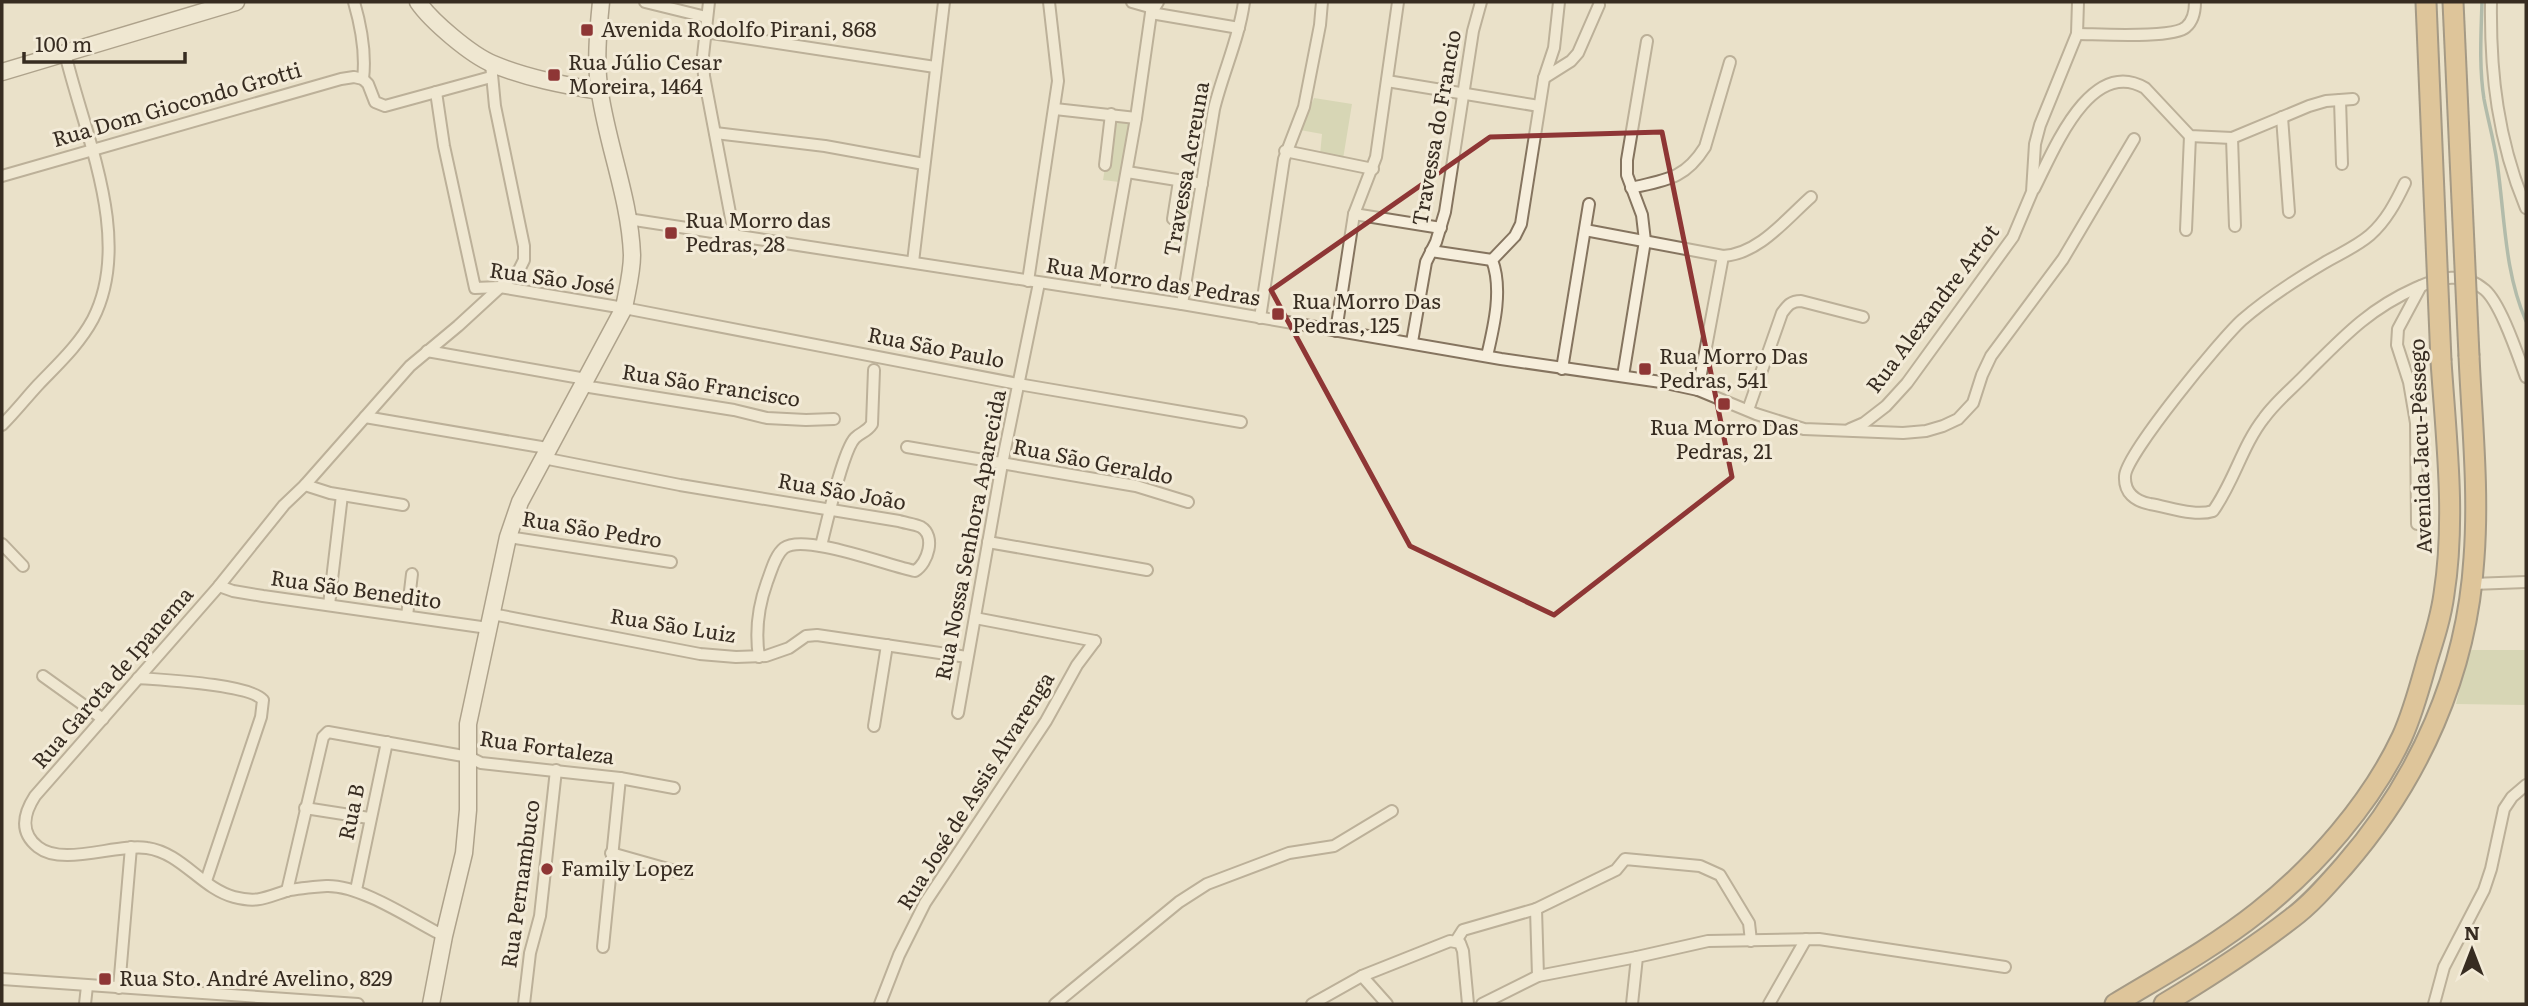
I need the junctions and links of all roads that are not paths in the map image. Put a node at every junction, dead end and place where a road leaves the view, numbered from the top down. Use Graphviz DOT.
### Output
graph roads {
  1 [pos="236,2"];
  2 [pos="354,2"];
  3 [pos="418,2"];
  4 [pos="601,2"];
  5 [pos="645,2"];
  6 [pos="709,2"];
  7 [pos="944,2"];
  8 [pos="1049,2"];
  9 [pos="1132,2"];
  10 [pos="1244,2"];
  11 [pos="1322,2"];
  12 [pos="1398,2"];
  13 [pos="1481,2"];
  14 [pos="1559,2"];
  15 [pos="2078,2"];
  16 [pos="2195,2"];
  17 [pos="2426,2"];
  18 [pos="2453,2"];
  19 [pos="2491,2"];
  20 [pos="1599,5"];
  21 [pos="1154,8"];
  22 [pos="706,17"];
  23 [pos="1239,29"];
  24 [pos="705,32"];
  25 [pos="2077,34"];
  26 [pos="1647,41"];
  27 [pos="65,54"];
  28 [pos="1730,62"];
  29 [pos="935,67"];
  30 [pos="491,70"];
  31 [pos="2,72"];
  32 [pos="1544,78"];
  33 [pos="363,79"];
  34 [pos="1387,81"];
  35 [pos="599,91"];
  36 [pos="436,92"];
  37 [pos="1464,94"];
  38 [pos="2353,99"];
  39 [pos="2340,100"];
  40 [pos="1539,106"];
  41 [pos="1055,110"];
  42 [pos="1111,114"];
  43 [pos="2282,117"];
  44 [pos="1136,118"];
  45 [pos="715,133"];
  46 [pos="2190,136"];
  47 [pos="2232,138"];
  48 [pos="2134,139"];
  49 [pos="92,149"];
  50 [pos="1285,151"];
  51 [pos="924,164"];
  52 [pos="2342,164"];
  53 [pos="1104,165"];
  54 [pos="1373,169"];
  55 [pos="1127,172"];
  56 [pos="2,176"];
  57 [pos="1179,181"];
  58 [pos="2405,183"];
  59 [pos="1202,184"];
  60 [pos="1632,188"];
  61 [pos="2032,192"];
  62 [pos="1811,197"];
  63 [pos="1589,204"];
  64 [pos="2526,208"];
  65 [pos="2289,212"];
  66 [pos="1354,214"];
  67 [pos="628,219"];
  68 [pos="1173,219"];
  69 [pos="2235,226"];
  70 [pos="1441,228"];
  71 [pos="1585,230"];
  72 [pos="2186,230"];
  73 [pos="734,234"];
  74 [pos="1645,241"];
  75 [pos="1431,251"];
  76 [pos="1723,256"];
  77 [pos="1492,260"];
  78 [pos="913,262"];
  79 [pos="1034,282"];
  80 [pos="2421,286"];
  81 [pos="500,287"];
  82 [pos="1105,292"];
  83 [pos="1182,304"];
  84 [pos="624,308"];
  85 [pos="1863,317"];
  86 [pos="1260,318"];
  87 [pos="1336,331"];
  88 [pos="1412,342"];
  89 [pos="427,351"];
  90 [pos="1487,356"];
  91 [pos="1562,369"];
  92 [pos="874,370"];
  93 [pos="1623,376"];
  94 [pos="2526,376"];
  95 [pos="584,383"];
  96 [pos="1018,384"];
  97 [pos="1698,390"];
  98 [pos="1748,410"];
  99 [pos="365,417"];
  100 [pos="834,419"];
  101 [pos="1241,422"];
  102 [pos="2,425"];
  103 [pos="1847,430"];
  104 [pos="907,447"];
  105 [pos="545,453"];
  106 [pos="1002,464"];
  107 [pos="305,485"];
  108 [pos="342,495"];
  109 [pos="1188,502"];
  110 [pos="403,505"];
  111 [pos="830,509"];
  112 [pos="2417,524"];
  113 [pos="508,537"];
  114 [pos="988,542"];
  115 [pos="2,544"];
  116 [pos="821,546"];
  117 [pos="671,562"];
  118 [pos="23,566"];
  119 [pos="1147,570"];
  120 [pos="412,574"];
  121 [pos="2526,582"];
  122 [pos="2472,584"];
  123 [pos="219,586"];
  124 [pos="329,605"];
  125 [pos="407,616"];
  126 [pos="975,618"];
  127 [pos="490,621"];
  128 [pos="887,645"];
  129 [pos="759,657"];
  130 [pos="967,657"];
  131 [pos="43,676"];
  132 [pos="138,678"];
  133 [pos="958,713"];
  134 [pos="103,719"];
  135 [pos="874,726"];
  136 [pos="387,742"];
  137 [pos="469,757"];
  138 [pos="556,770"];
  139 [pos="620,778"];
  140 [pos="2526,785"];
  141 [pos="674,788"];
  142 [pos="305,808"];
  143 [pos="1392,811"];
  144 [pos="369,818"];
  145 [pos="131,848"];
  146 [pos="611,853"];
  147 [pos="682,873"];
  148 [pos="206,881"];
  149 [pos="356,890"];
  150 [pos="287,891"];
  151 [pos="1536,909"];
  152 [pos="444,936"];
  153 [pos="1806,939"];
  154 [pos="1456,941"];
  155 [pos="1751,941"];
  156 [pos="603,947"];
  157 [pos="1637,957"];
  158 [pos="2005,967"];
  159 [pos="1362,976"];
  160 [pos="1538,976"];
  161 [pos="2,979"];
  162 [pos="87,986"];
  163 [pos="119,988"];
  164 [pos="85,1004"];
  165 [pos="358,1004"];
  166 [pos="431,1004"];
  167 [pos="524,1004"];
  168 [pos="880,1004"];
  169 [pos="1055,1004"];
  170 [pos="1312,1004"];
  171 [pos="1387,1004"];
  172 [pos="1468,1004"];
  173 [pos="1483,1004"];
  174 [pos="1632,1004"];
  175 [pos="1769,1004"];
  176 [pos="2115,1004"];
  177 [pos="2164,1004"];
  178 [pos="2434,1004"];
  1 -- 27 [label="main road"];
  2 -- 33 [label="street"];
  3 -- 30 [label="main road"];
  4 -- 35 [label="main road"];
  5 -- 22 [label="street"];
  6 -- 22 [label="street"];
  7 -- 29 [label="street"];
  8 -- 41 [label="street, Rua Nossa Senhora Aparecida"];
  9 -- 21 [label="street"];
  10 -- 23 [label="street, Travessa Acreuna"];
  11 -- 50 [label="street"];
  12 -- 34 [label="street"];
  13 -- 37 [label="street, Travessa do Francio"];
  14 -- 32 [label="street"];
  15 -- 25 [label="street, Rua Alexandre Artot"];
  16 -- 25 [label="street"];
  17 -- 176 [label="highway, Avenida Jacu-Pêssego, bridge"];
  18 -- 122 [label="highway, bridge"];
  19 -- 64 [label="street"];
  20 -- 32 [label="street"];
  21 -- 23 [label="street"];
  21 -- 44 [label="street"];
  22 -- 24 [label="street"];
  23 -- 59 [label="street, Travessa Acreuna"];
  24 -- 29 [label="street"];
  24 -- 45 [label="street"];
  25 -- 61 [label="street, Rua Alexandre Artot"];
  26 -- 60 [label="street"];
  27 -- 31 [label="main road"];
  27 -- 49 [label="street"];
  28 -- 60 [label="street"];
  29 -- 51 [label="street"];
  30 -- 35 [label="main road"];
  30 -- 36 [label="street"];
  30 -- 81 [label="street, Rua Garota de Ipanema"];
  32 -- 40 [label="street"];
  33 -- 36 [label="street"];
  33 -- 49 [label="street, Rua Dom Giocondo Grotti"];
  34 -- 37 [label="street"];
  34 -- 54 [label="street"];
  35 -- 67 [label="main road"];
  36 -- 81 [label="street, Rua São José"];
  37 -- 40 [label="street"];
  37 -- 70 [label="street, Travessa do Francio"];
  38 -- 39 [label="street"];
  39 -- 43 [label="street"];
  39 -- 52 [label="street"];
  40 -- 77 [label="street"];
  41 -- 42 [label="street"];
  41 -- 79 [label="street, Rua Nossa Senhora Aparecida"];
  42 -- 44 [label="street"];
  42 -- 53 [label="street"];
  43 -- 47 [label="street"];
  43 -- 65 [label="street"];
  44 -- 55 [label="street"];
  45 -- 51 [label="street"];
  45 -- 73 [label="street"];
  46 -- 47 [label="street"];
  46 -- 61 [label="street"];
  46 -- 72 [label="street"];
  47 -- 69 [label="street"];
  48 -- 103 [label="street, Rua Morro das Pedras"];
  49 -- 56 [label="street, Rua Dom Giocondo Grotti"];
  49 -- 102 [label="street"];
  50 -- 54 [label="street"];
  50 -- 86 [label="street"];
  51 -- 78 [label="street"];
  54 -- 66 [label="street"];
  55 -- 57 [label="street"];
  55 -- 82 [label="street"];
  57 -- 59 [label="street"];
  57 -- 68 [label="street"];
  58 -- 80 [label="street"];
  59 -- 83 [label="street, Travessa Acreuna"];
  60 -- 74 [label="street"];
  61 -- 103 [label="street, Rua Alexandre Artot"];
  62 -- 76 [label="street"];
  63 -- 71 [label="street"];
  66 -- 70 [label="street"];
  66 -- 87 [label="street"];
  67 -- 73 [label="street, Rua Morro das Pedras"];
  67 -- 84 [label="main road"];
  70 -- 75 [label="street, Travessa do Francio"];
  71 -- 74 [label="street"];
  71 -- 91 [label="street"];
  73 -- 78 [label="street, Rua Morro das Pedras"];
  74 -- 76 [label="street"];
  74 -- 93 [label="street"];
  75 -- 77 [label="street"];
  75 -- 88 [label="street, Travessa do Francio"];
  76 -- 97 [label="street"];
  77 -- 90 [label="street"];
  78 -- 79 [label="street, Rua Morro das Pedras"];
  79 -- 82 [label="street, Rua Morro das Pedras"];
  79 -- 96 [label="street, Rua Nossa Senhora Aparecida"];
  80 -- 94 [label="street"];
  80 -- 112 [label="street"];
  81 -- 84 [label="street, Rua São José"];
  81 -- 89 [label="street, Rua Garota de Ipanema"];
  82 -- 83 [label="street, Rua Morro das Pedras"];
  83 -- 86 [label="street, Rua Morro das Pedras"];
  84 -- 95 [label="main road"];
  84 -- 96 [label="street, Rua São Paulo"];
  85 -- 98 [label="street"];
  86 -- 87 [label="street, Rua Morro das Pedras"];
  87 -- 88 [label="street, Rua Morro das Pedras"];
  88 -- 90 [label="street, Rua Morro das Pedras"];
  89 -- 95 [label="street, Rua São Francisco"];
  89 -- 99 [label="street, Rua Garota de Ipanema"];
  90 -- 91 [label="street, Rua Morro das Pedras"];
  91 -- 93 [label="street, Rua Morro das Pedras"];
  92 -- 111 [label="street"];
  93 -- 97 [label="street, Rua Morro das Pedras"];
  95 -- 100 [label="street, Rua São Francisco"];
  95 -- 105 [label="main road"];
  96 -- 101 [label="street, Rua São Paulo"];
  96 -- 106 [label="street, Rua Nossa Senhora Aparecida"];
  97 -- 98 [label="street, Rua Morro das Pedras"];
  98 -- 103 [label="street, Rua Morro das Pedras"];
  99 -- 105 [label="street, Rua São João"];
  99 -- 107 [label="street, Rua Garota de Ipanema"];
  104 -- 106 [label="street, Rua São Geraldo"];
  105 -- 111 [label="street, Rua São João"];
  105 -- 113 [label="main road"];
  106 -- 109 [label="street, Rua São Geraldo"];
  106 -- 114 [label="street, Rua Nossa Senhora Aparecida"];
  107 -- 108 [label="street"];
  107 -- 123 [label="street, Rua Garota de Ipanema"];
  108 -- 110 [label="street"];
  108 -- 124 [label="street"];
  111 -- 116 [label="street"];
  111 -- 116 [label="street, Rua São João"];
  113 -- 117 [label="street, Rua São Pedro"];
  113 -- 127 [label="main road"];
  114 -- 119 [label="street"];
  114 -- 126 [label="street, Rua Nossa Senhora Aparecida"];
  115 -- 118 [label="street"];
  116 -- 129 [label="street, Rua São João"];
  120 -- 125 [label="street"];
  121 -- 122 [label="street"];
  122 -- 177 [label="highway"];
  123 -- 124 [label="street, Rua São Benedito"];
  123 -- 132 [label="street, Rua Garota de Ipanema"];
  124 -- 125 [label="street, Rua São Benedito"];
  125 -- 127 [label="street, Rua São Benedito"];
  126 -- 130 [label="street, Rua Nossa Senhora Aparecida"];
  126 -- 168 [label="street, Rua José de Assis Alvarenga"];
  127 -- 129 [label="street, Rua São Luiz"];
  127 -- 137 [label="main road"];
  128 -- 129 [label="street, Rua São Luiz"];
  128 -- 130 [label="street, Rua São Luiz"];
  128 -- 135 [label="street"];
  130 -- 133 [label="street, Rua Nossa Senhora Aparecida"];
  131 -- 134 [label="street"];
  132 -- 134 [label="street, Rua Garota de Ipanema"];
  132 -- 148 [label="street"];
  134 -- 145 [label="street, Rua Garota de Ipanema"];
  136 -- 137 [label="street, Rua Fortaleza"];
  136 -- 142 [label="street, Rua Fortaleza"];
  136 -- 144 [label="street, Rua B"];
  137 -- 138 [label="street, Rua Fortaleza"];
  137 -- 152 [label="main road"];
  138 -- 139 [label="street, Rua Fortaleza"];
  138 -- 167 [label="street, Rua Pernambuco"];
  139 -- 141 [label="street, Rua Fortaleza"];
  139 -- 146 [label="street"];
  140 -- 178 [label="street"];
  142 -- 144 [label="street"];
  142 -- 150 [label="street"];
  143 -- 169 [label="street"];
  144 -- 149 [label="street, Rua B"];
  145 -- 148 [label="street, Rua Garota de Ipanema"];
  145 -- 163 [label="street"];
  146 -- 147 [label="street"];
  146 -- 156 [label="street"];
  148 -- 150 [label="street, Rua Garota de Ipanema"];
  149 -- 150 [label="street, Rua Garota de Ipanema"];
  149 -- 152 [label="street, Rua Garota de Ipanema"];
  151 -- 154 [label="street"];
  151 -- 155 [label="street"];
  151 -- 160 [label="street"];
  152 -- 166 [label="main road"];
  153 -- 155 [label="street"];
  153 -- 158 [label="street"];
  153 -- 175 [label="street"];
  154 -- 159 [label="street"];
  154 -- 172 [label="street"];
  155 -- 157 [label="street"];
  157 -- 160 [label="street"];
  157 -- 174 [label="street"];
  159 -- 170 [label="street"];
  159 -- 171 [label="street"];
  160 -- 173 [label="street"];
  161 -- 162 [label="street"];
  162 -- 163 [label="street"];
  162 -- 164 [label="street"];
  163 -- 165 [label="street"];
}
